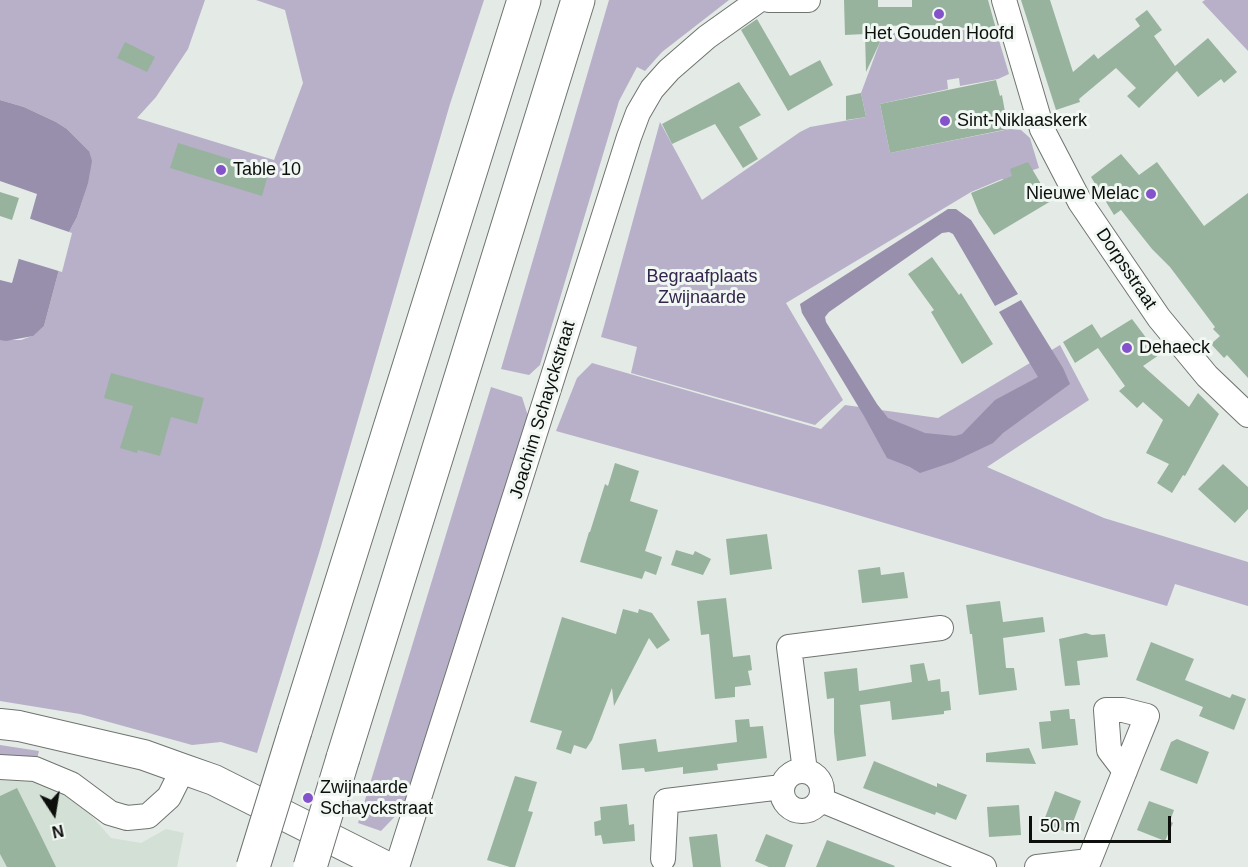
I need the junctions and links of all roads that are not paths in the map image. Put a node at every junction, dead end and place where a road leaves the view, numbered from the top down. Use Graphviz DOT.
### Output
graph roads {
  1 [pos="524,0"];
  2 [pos="578,0"];
  3 [pos="759,0"];
  4 [pos="769,0"];
  5 [pos="808,0"];
  6 [pos="1004,0"];
  7 [pos="1248,415"];
  8 [pos="941,628"];
  9 [pos="0,724"];
  10 [pos="0,767"];
  11 [pos="183,769"];
  12 [pos="805,771"];
  13 [pos="1125,771"];
  14 [pos="782,787"];
  15 [pos="821,800"];
  16 [pos="663,859"];
  17 [pos="253,867"];
  18 [pos="310,867"];
  19 [pos="387,867"];
  20 [pos="397,867"];
  21 [pos="984,867"];
  22 [pos="1036,867"];
  1 -- 17 [label="highway, bridge"];
  2 -- 18 [label="highway, bridge"];
  3 -- 20 [label="street, Joachim Schayckstraat"];
  4 -- 5 [label="street"];
  6 -- 7 [label="street, Dorpsstraat"];
  8 -- 12 [label="street"];
  9 -- 11 [label="main road"];
  10 -- 11 [label="street"];
  11 -- 19 [label="main road"];
  12 -- 14 [label="street"];
  12 -- 15 [label="street"];
  13 -- 22 [label="street"];
  14 -- 15 [label="street"];
  14 -- 16 [label="street"];
  15 -- 21 [label="street"];
}
